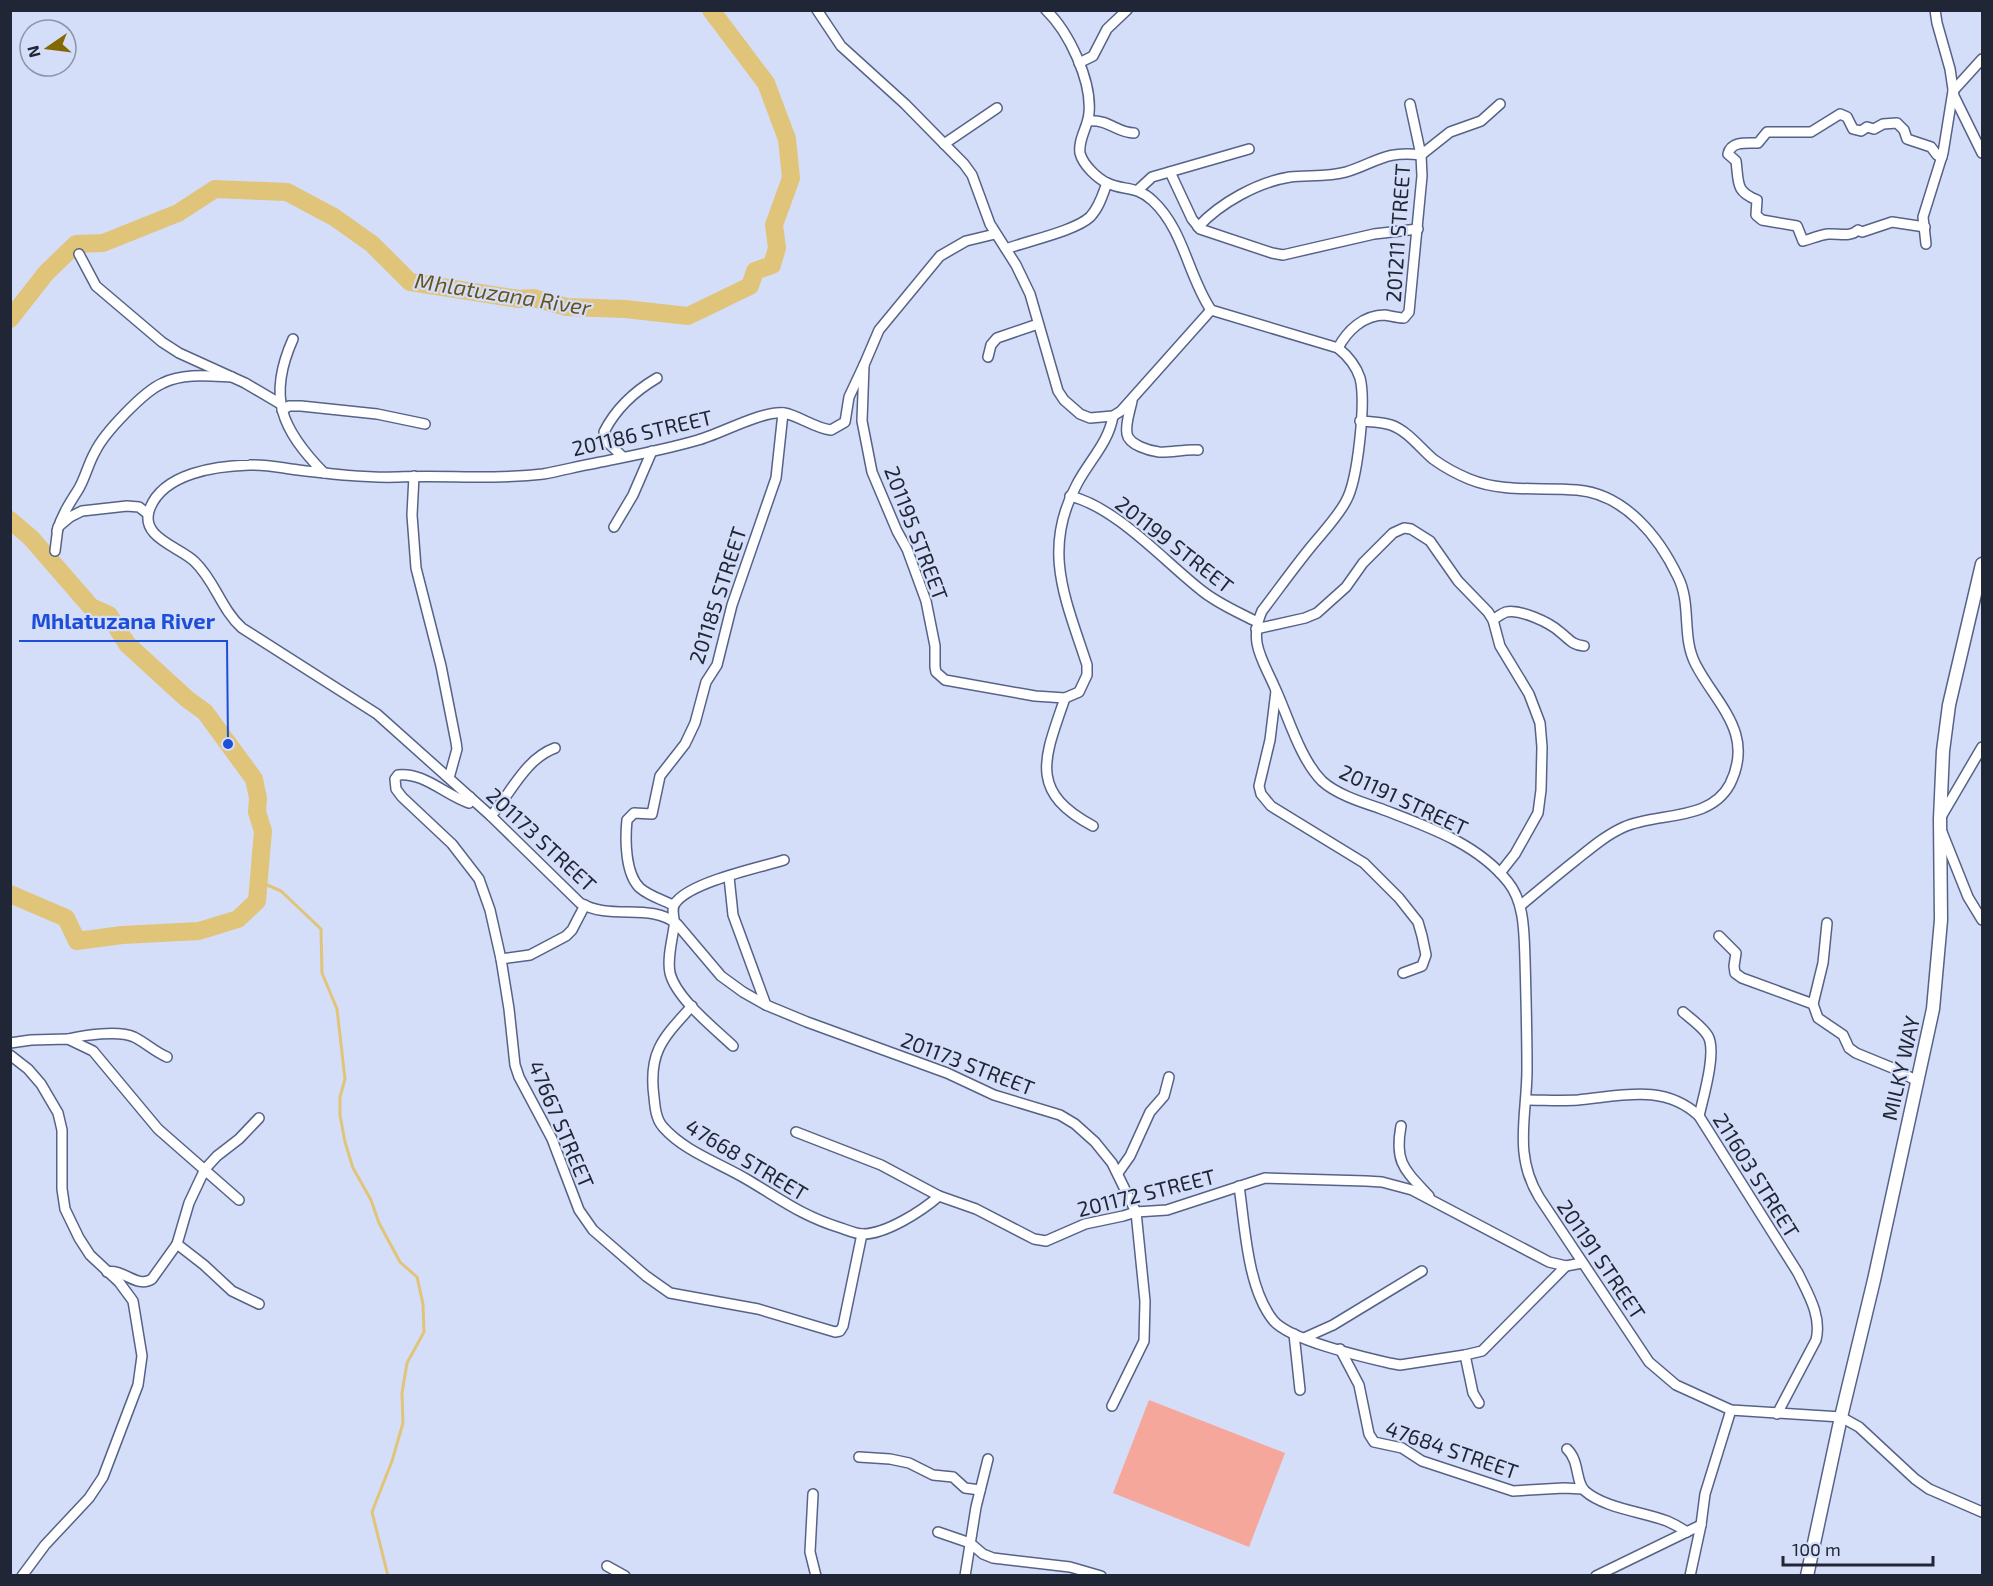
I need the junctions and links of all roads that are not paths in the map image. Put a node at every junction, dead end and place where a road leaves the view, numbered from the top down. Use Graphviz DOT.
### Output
graph roads {
  1 [pos="817,10"];
  2 [pos="1046,10"];
  3 [pos="1127,10"];
  4 [pos="1935,10"];
  5 [pos="1983,59"];
  6 [pos="1079,63"];
  7 [pos="1953,91"];
  8 [pos="1410,104"];
  9 [pos="1500,104"];
  10 [pos="997,108"];
  11 [pos="1088,121"];
  12 [pos="1134,133"];
  13 [pos="944,144"];
  14 [pos="1249,149"];
  15 [pos="1983,153"];
  16 [pos="1421,155"];
  17 [pos="1942,157"];
  18 [pos="1170,172"];
  19 [pos="1107,183"];
  20 [pos="1138,190"];
  21 [pos="1925,226"];
  22 [pos="1198,227"];
  23 [pos="1418,229"];
  24 [pos="995,234"];
  25 [pos="1926,244"];
  26 [pos="1006,249"];
  27 [pos="79,254"];
  28 [pos="1211,310"];
  29 [pos="1038,324"];
  30 [pos="292,339"];
  31 [pos="1338,348"];
  32 [pos="988,357"];
  33 [pos="864,364"];
  34 [pos="232,377"];
  35 [pos="657,378"];
  36 [pos="1133,399"];
  37 [pos="281,407"];
  38 [pos="783,413"];
  39 [pos="1113,416"];
  40 [pos="1360,421"];
  41 [pos="425,424"];
  42 [pos="1198,450"];
  43 [pos="652,452"];
  44 [pos="623,457"];
  45 [pos="324,473"];
  46 [pos="414,476"];
  47 [pos="1070,496"];
  48 [pos="148,514"];
  49 [pos="614,527"];
  50 [pos="57,531"];
  51 [pos="56,551"];
  52 [pos="1983,564"];
  53 [pos="1493,620"];
  54 [pos="1256,625"];
  55 [pos="1584,646"];
  56 [pos="1276,689"];
  57 [pos="1065,698"];
  58 [pos="1983,747"];
  59 [pos="555,748"];
  60 [pos="449,778"];
  61 [pos="470,797"];
  62 [pos="491,816"];
  63 [pos="1941,824"];
  64 [pos="1093,826"];
  65 [pos="784,860"];
  66 [pos="1500,873"];
  67 [pos="729,877"];
  68 [pos="585,905"];
  69 [pos="674,905"];
  70 [pos="1520,906"];
  71 [pos="1983,920"];
  72 [pos="675,923"];
  73 [pos="1827,923"];
  74 [pos="1719,936"];
  75 [pos="501,959"];
  76 [pos="1403,973"];
  77 [pos="1813,1004"];
  78 [pos="766,1005"];
  79 [pos="692,1006"];
  80 [pos="1683,1012"];
  81 [pos="68,1039"];
  82 [pos="10,1043"];
  83 [pos="733,1046"];
  84 [pos="10,1054"];
  85 [pos="167,1057"];
  86 [pos="1168,1077"];
  87 [pos="1917,1081"];
  88 [pos="1527,1100"];
  89 [pos="1699,1116"];
  90 [pos="259,1118"];
  91 [pos="1401,1126"];
  92 [pos="796,1132"];
  93 [pos="205,1169"];
  94 [pos="1118,1173"];
  95 [pos="1239,1186"];
  96 [pos="939,1196"];
  97 [pos="239,1200"];
  98 [pos="1435,1202"];
  99 [pos="1136,1212"];
  100 [pos="862,1234"];
  101 [pos="177,1244"];
  102 [pos="1582,1263"];
  103 [pos="1566,1266"];
  104 [pos="1422,1271"];
  105 [pos="107,1272"];
  106 [pos="259,1304"];
  107 [pos="1294,1334"];
  108 [pos="1304,1338"];
  109 [pos="1340,1349"];
  110 [pos="1465,1355"];
  111 [pos="1300,1390"];
  112 [pos="1479,1403"];
  113 [pos="1112,1406"];
  114 [pos="1731,1410"];
  115 [pos="1777,1414"];
  116 [pos="1841,1417"];
  117 [pos="1567,1449"];
  118 [pos="859,1457"];
  119 [pos="988,1459"];
  120 [pos="1583,1489"];
  121 [pos="980,1490"];
  122 [pos="813,1494"];
  123 [pos="1983,1512"];
  124 [pos="1701,1525"];
  125 [pos="938,1532"];
  126 [pos="1688,1532"];
  127 [pos="970,1543"];
  128 [pos="607,1566"];
  129 [pos="22,1575"];
  130 [pos="625,1575"];
  131 [pos="816,1575"];
  132 [pos="965,1575"];
  133 [pos="1101,1575"];
  134 [pos="1596,1575"];
  135 [pos="1690,1575"];
  136 [pos="1807,1575"];
  1 -- 13 [label="street"];
  2 -- 6 [label="street"];
  3 -- 6 [label="street"];
  4 -- 7 [label="street"];
  5 -- 7 [label="street"];
  6 -- 11 [label="street"];
  7 -- 15 [label="street"];
  7 -- 17 [label="street"];
  8 -- 16 [label="street, 201211 STREET"];
  9 -- 16 [label="street"];
  10 -- 13 [label="street"];
  11 -- 12 [label="street"];
  11 -- 19 [label="street"];
  13 -- 24 [label="street"];
  14 -- 18 [label="street"];
  16 -- 22 [label="street"];
  16 -- 23 [label="street, 201211 STREET"];
  17 -- 21 [label="street"];
  17 -- 21 [label="street"];
  18 -- 20 [label="street"];
  18 -- 22 [label="street"];
  19 -- 20 [label="street"];
  19 -- 26 [label="street"];
  20 -- 28 [label="street"];
  21 -- 25 [label="street"];
  22 -- 23 [label="street"];
  23 -- 31 [label="street, 201211 STREET"];
  24 -- 26 [label="street"];
  24 -- 33 [label="street, 201195 STREET"];
  26 -- 29 [label="street"];
  27 -- 34 [label="street"];
  28 -- 31 [label="street"];
  28 -- 36 [label="street"];
  29 -- 32 [label="street"];
  29 -- 39 [label="street"];
  30 -- 37 [label="street"];
  31 -- 40 [label="street"];
  33 -- 38 [label="street"];
  33 -- 57 [label="street, 201195 STREET"];
  34 -- 37 [label="street"];
  34 -- 50 [label="street"];
  35 -- 44 [label="street"];
  36 -- 39 [label="street"];
  36 -- 42 [label="street"];
  37 -- 41 [label="street"];
  37 -- 45 [label="street"];
  38 -- 43 [label="street, 201186 STREET"];
  38 -- 69 [label="street, 201185 STREET"];
  39 -- 47 [label="street"];
  40 -- 54 [label="street"];
  40 -- 70 [label="street"];
  43 -- 44 [label="street, 201186 STREET"];
  43 -- 49 [label="street"];
  44 -- 46 [label="street, 201186 STREET"];
  45 -- 46 [label="street, 201186 STREET"];
  45 -- 48 [label="street, 201186 STREET"];
  46 -- 60 [label="street"];
  47 -- 54 [label="street, 201199 STREET"];
  47 -- 57 [label="street"];
  48 -- 50 [label="street"];
  48 -- 60 [label="street, 201173 STREET"];
  50 -- 51 [label="street"];
  52 -- 63 [label="street, MILKY WAY"];
  53 -- 54 [label="street"];
  53 -- 55 [label="street"];
  53 -- 66 [label="street"];
  54 -- 56 [label="street, 201191 STREET"];
  56 -- 66 [label="street, 201191 STREET"];
  56 -- 76 [label="street"];
  57 -- 64 [label="street"];
  58 -- 63 [label="street"];
  59 -- 62 [label="street"];
  60 -- 61 [label="street, 201173 STREET"];
  61 -- 62 [label="street, 201173 STREET"];
  61 -- 75 [label="street, 47667 STREET"];
  62 -- 68 [label="street, 201173 STREET"];
  63 -- 71 [label="street"];
  63 -- 87 [label="street, MILKY WAY"];
  65 -- 67 [label="street"];
  66 -- 70 [label="street, 201191 STREET"];
  67 -- 69 [label="street"];
  67 -- 78 [label="street"];
  68 -- 72 [label="street, 201173 STREET"];
  68 -- 75 [label="street"];
  69 -- 72 [label="street"];
  70 -- 88 [label="street, 201191 STREET"];
  72 -- 78 [label="street, 201173 STREET"];
  72 -- 79 [label="street"];
  73 -- 77 [label="street"];
  74 -- 77 [label="street"];
  75 -- 100 [label="street, 47667 STREET"];
  77 -- 87 [label="street"];
  78 -- 94 [label="street, 201173 STREET"];
  79 -- 83 [label="street"];
  79 -- 100 [label="street, 47668 STREET"];
  80 -- 89 [label="street"];
  81 -- 82 [label="street"];
  81 -- 85 [label="street"];
  81 -- 93 [label="street"];
  84 -- 105 [label="street"];
  86 -- 94 [label="street"];
  87 -- 116 [label="street, MILKY WAY"];
  88 -- 89 [label="street, 211603 STREET"];
  88 -- 102 [label="street, 201191 STREET"];
  89 -- 115 [label="street, 211603 STREET"];
  90 -- 93 [label="street"];
  91 -- 98 [label="street"];
  92 -- 96 [label="street, 201172 STREET"];
  93 -- 97 [label="street"];
  93 -- 101 [label="street"];
  94 -- 99 [label="street, 201173 STREET"];
  95 -- 98 [label="street, 201172 STREET"];
  95 -- 99 [label="street, 201172 STREET"];
  95 -- 107 [label="street"];
  96 -- 99 [label="street, 201172 STREET"];
  96 -- 100 [label="street"];
  98 -- 103 [label="street, 201172 STREET"];
  99 -- 113 [label="street, 201173 STREET"];
  101 -- 105 [label="street"];
  101 -- 106 [label="street"];
  102 -- 103 [label="street, 201172 STREET"];
  102 -- 114 [label="street, 201191 STREET"];
  103 -- 110 [label="street"];
  104 -- 108 [label="street"];
  105 -- 129 [label="street"];
  107 -- 108 [label="street"];
  107 -- 111 [label="street"];
  108 -- 109 [label="street"];
  109 -- 110 [label="street"];
  109 -- 120 [label="street, 47684 STREET"];
  110 -- 112 [label="street"];
  114 -- 115 [label="street, 201191 STREET"];
  114 -- 124 [label="street"];
  115 -- 116 [label="street, 201191 STREET"];
  116 -- 123 [label="street"];
  116 -- 136 [label="street, MILKY WAY"];
  117 -- 120 [label="street"];
  118 -- 121 [label="street"];
  119 -- 121 [label="street"];
  120 -- 126 [label="street"];
  121 -- 127 [label="street"];
  122 -- 131 [label="street"];
  124 -- 126 [label="street"];
  124 -- 135 [label="street"];
  125 -- 127 [label="street"];
  126 -- 134 [label="street"];
  127 -- 132 [label="street"];
  127 -- 133 [label="street"];
  128 -- 130 [label="street"];
}
